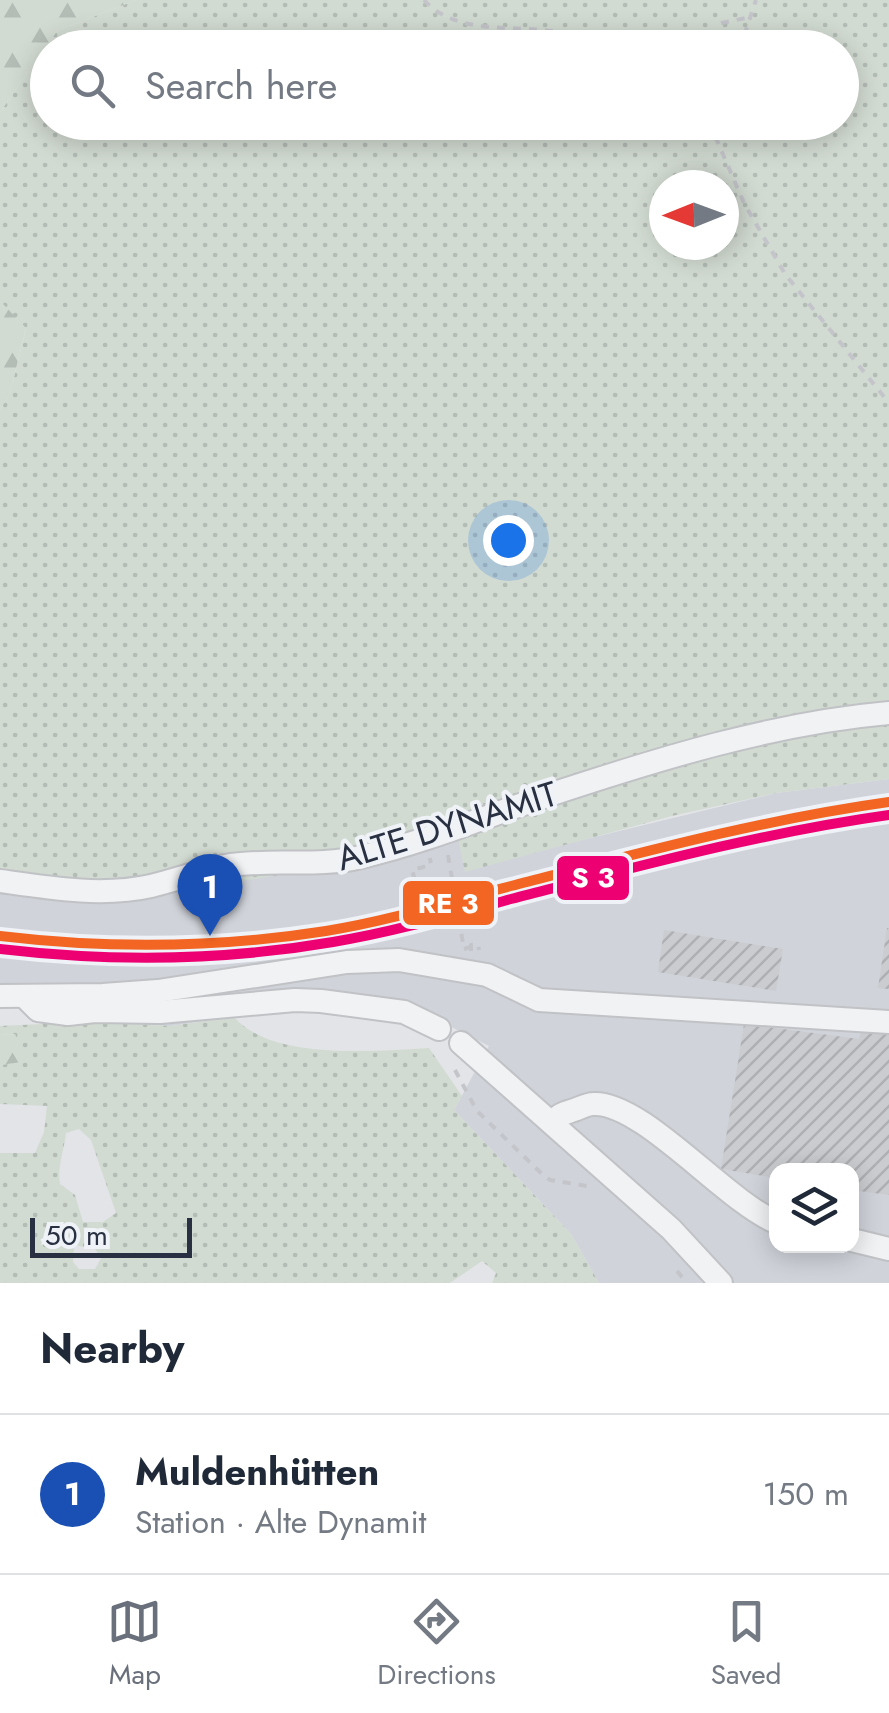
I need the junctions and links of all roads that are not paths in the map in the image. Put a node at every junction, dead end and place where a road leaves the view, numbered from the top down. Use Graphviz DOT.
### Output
graph roads {
  1 [pos="889,713"];
  2 [pos="0,882"];
  3 [pos="0,996"];
  4 [pos="25,998"];
  5 [pos="889,1022"];
  6 [pos="439,1029"];
  7 [pos="456,1053"];
  8 [pos="552,1123"];
  9 [pos="769,1219"];
  10 [pos="859,1242"];
  11 [pos="889,1250"];
  12 [pos="721,1283"];
  1 -- 2 [label="street, ALTE DYNAMIT"];
  3 -- 4 [label="street"];
  4 -- 5 [label="street"];
  4 -- 6 [label="street"];
  7 -- 8 [label="street"];
  8 -- 9 [label="street"];
  8 -- 12 [label="street"];
  10 -- 11 [label="street"];
}
